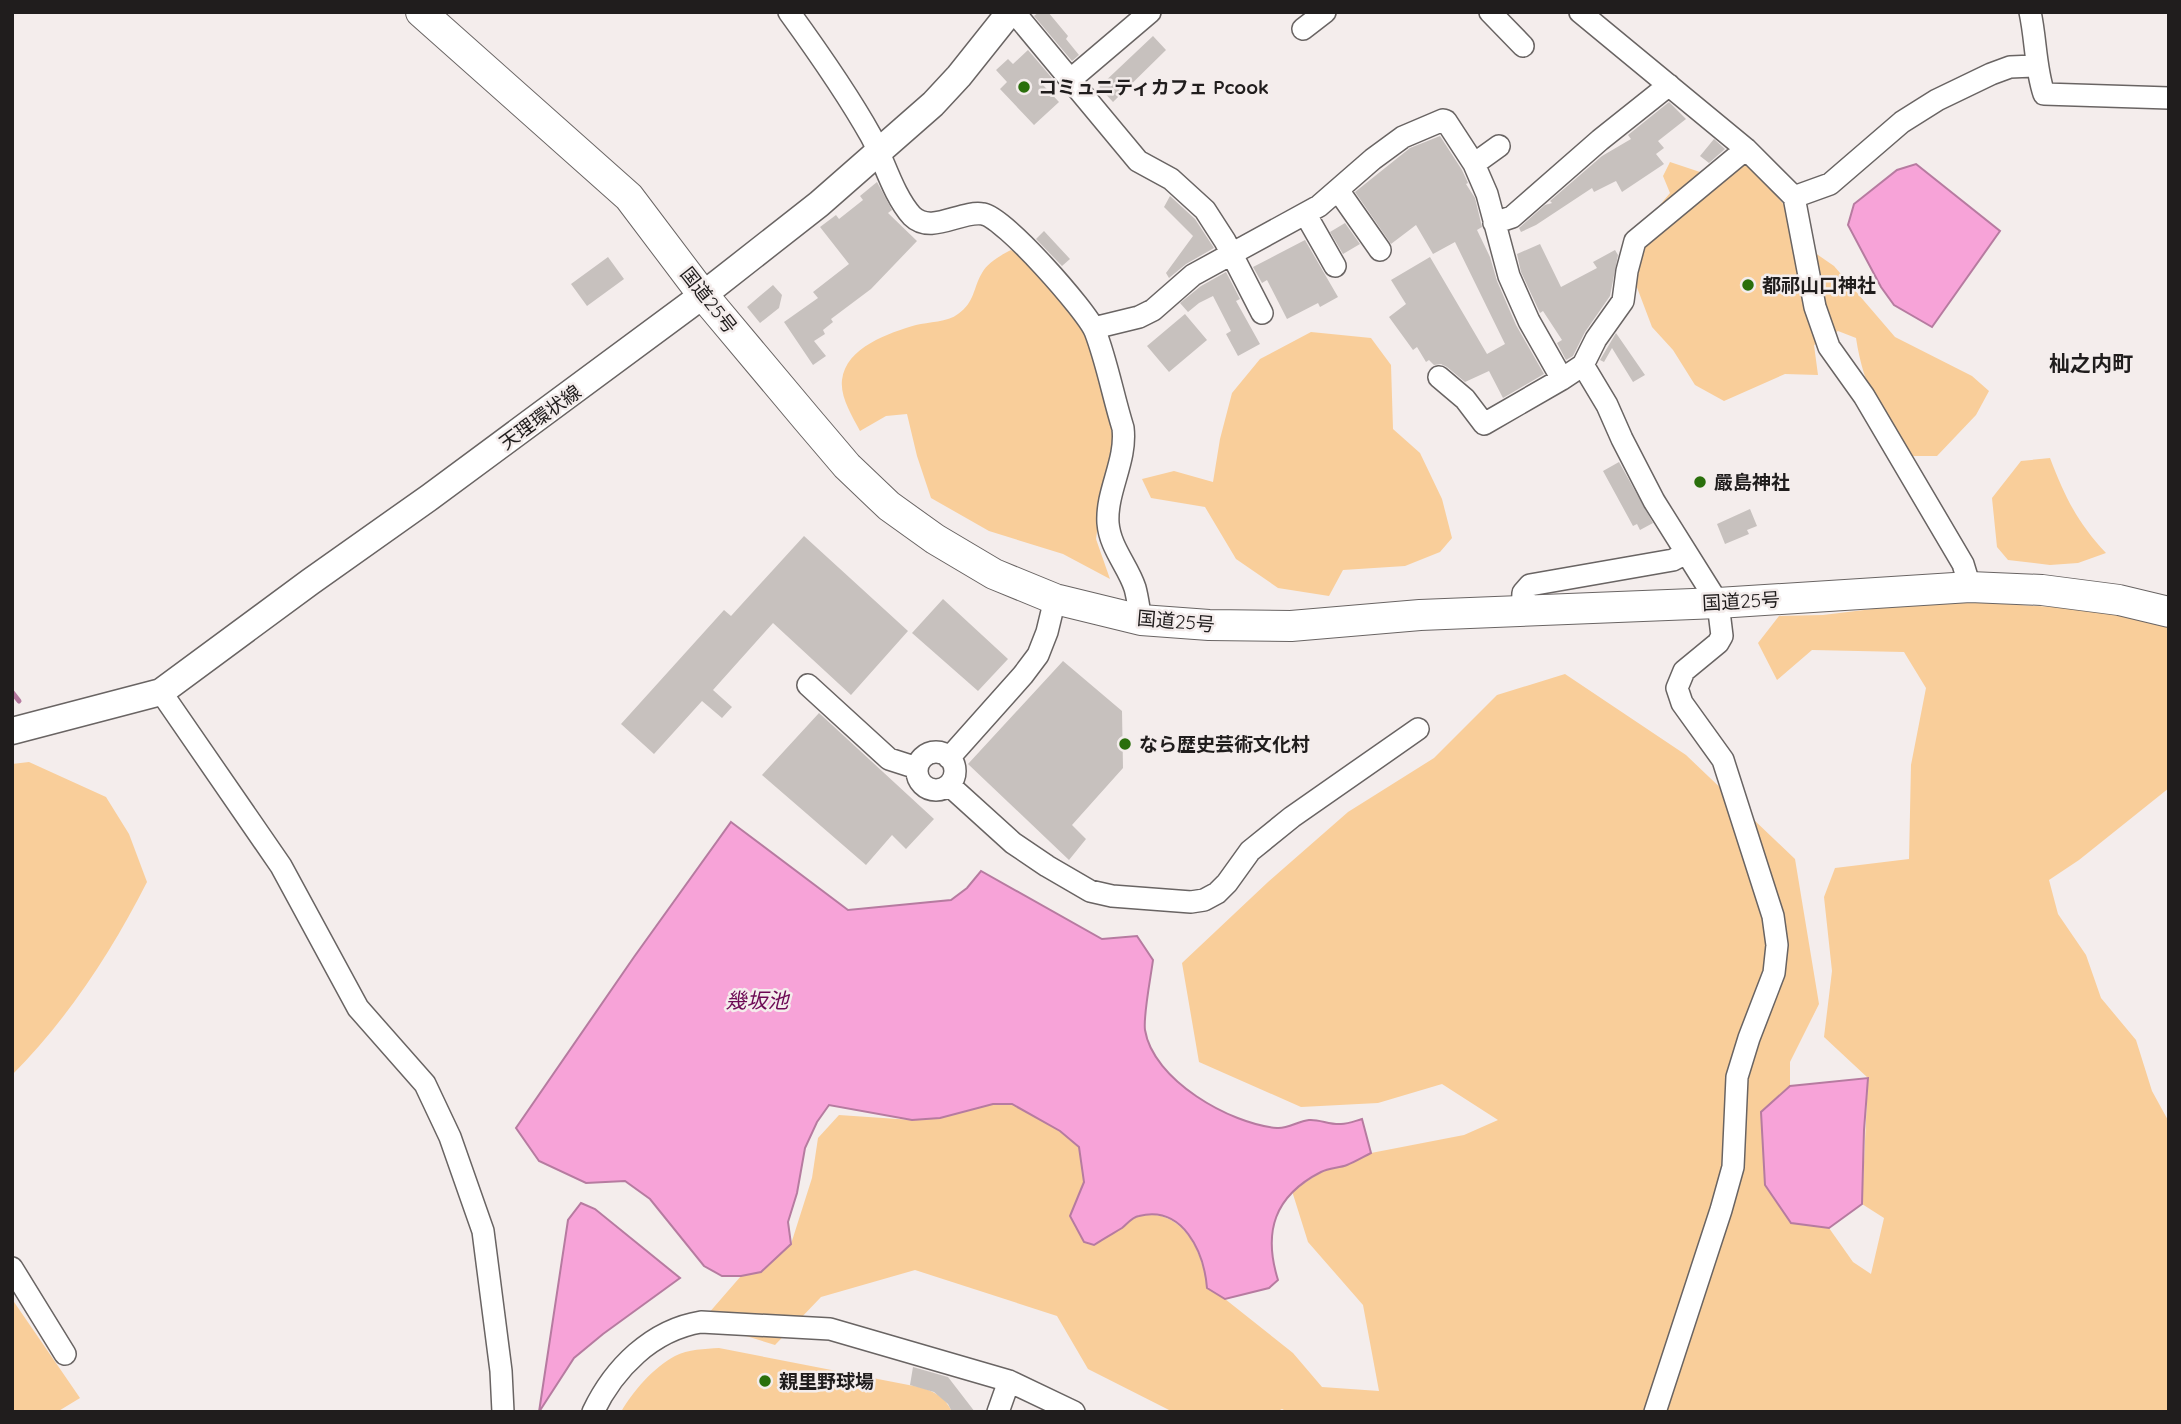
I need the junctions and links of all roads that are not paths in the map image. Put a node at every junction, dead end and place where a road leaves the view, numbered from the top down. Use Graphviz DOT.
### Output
graph roads {
  1 [pos="421,12"];
  2 [pos="789,12"];
  3 [pos="1012,12"];
  4 [pos="1150,12"];
  5 [pos="1325,12"];
  6 [pos="1490,12"];
  7 [pos="1580,12"];
  8 [pos="2030,12"];
  9 [pos="1303,29"];
  10 [pos="1523,46"];
  11 [pos="2037,66"];
  12 [pos="1070,80"];
  13 [pos="1669,85"];
  14 [pos="2169,98"];
  15 [pos="1499,146"];
  16 [pos="1746,149"];
  17 [pos="878,152"];
  18 [pos="1474,164"];
  19 [pos="1338,190"];
  20 [pos="1794,197"];
  21 [pos="1306,215"];
  22 [pos="1494,223"];
  23 [pos="1380,250"];
  24 [pos="1232,255"];
  25 [pos="1335,266"];
  26 [pos="704,295"];
  27 [pos="1262,313"];
  28 [pos="1094,328"];
  29 [pos="1583,365"];
  30 [pos="1439,377"];
  31 [pos="1562,379"];
  32 [pos="1686,553"];
  33 [pos="1970,587"];
  34 [pos="1055,599"];
  35 [pos="1718,603"];
  36 [pos="1522,611"];
  37 [pos="2169,612"];
  38 [pos="1141,620"];
  39 [pos="808,685"];
  40 [pos="161,692"];
  41 [pos="1418,729"];
  42 [pos="12,731"];
  43 [pos="949,758"];
  44 [pos="917,768"];
  45 [pos="949,785"];
  46 [pos="12,1268"];
  47 [pos="65,1354"];
  48 [pos="1009,1381"];
  49 [pos="503,1412"];
  50 [pos="593,1412"];
  51 [pos="998,1412"];
  52 [pos="1074,1412"];
  53 [pos="1656,1412"];
  1 -- 26 [label="highway, 国道25号"];
  2 -- 17 [label="street"];
  3 -- 12 [label="street"];
  3 -- 17 [label="main road, 天理環状線"];
  4 -- 12 [label="street"];
  5 -- 9 [label="street"];
  6 -- 10 [label="street"];
  7 -- 13 [label="street"];
  8 -- 11 [label="street"];
  11 -- 14 [label="street"];
  11 -- 20 [label="street"];
  12 -- 24 [label="street"];
  13 -- 16 [label="street"];
  13 -- 22 [label="street"];
  15 -- 18 [label="street"];
  16 -- 20 [label="street"];
  16 -- 29 [label="street"];
  17 -- 26 [label="main road, 天理環状線"];
  17 -- 28 [label="street"];
  18 -- 19 [label="street"];
  18 -- 22 [label="street"];
  19 -- 21 [label="street"];
  19 -- 23 [label="street"];
  20 -- 33 [label="street"];
  21 -- 24 [label="street"];
  21 -- 25 [label="street"];
  22 -- 31 [label="street"];
  24 -- 27 [label="street"];
  24 -- 28 [label="street"];
  26 -- 34 [label="highway, 国道25号"];
  26 -- 40 [label="main road, 天理環状線"];
  28 -- 38 [label="street"];
  29 -- 31 [label="street"];
  29 -- 32 [label="street"];
  30 -- 31 [label="street"];
  32 -- 35 [label="street"];
  32 -- 36 [label="street"];
  33 -- 35 [label="highway, 国道25号"];
  33 -- 37 [label="highway, 国道25号"];
  34 -- 38 [label="highway, 国道25号"];
  34 -- 43 [label="street"];
  35 -- 36 [label="highway, 国道25号"];
  35 -- 53 [label="street"];
  36 -- 38 [label="highway, 国道25号"];
  39 -- 44 [label="street"];
  40 -- 42 [label="main road, 天理環状線"];
  40 -- 49 [label="street"];
  41 -- 45 [label="street"];
  43 -- 44 [label="street"];
  43 -- 45 [label="street"];
  44 -- 45 [label="street"];
  46 -- 47 [label="street"];
  48 -- 50 [label="street"];
  48 -- 51 [label="street"];
  48 -- 52 [label="street"];
}
